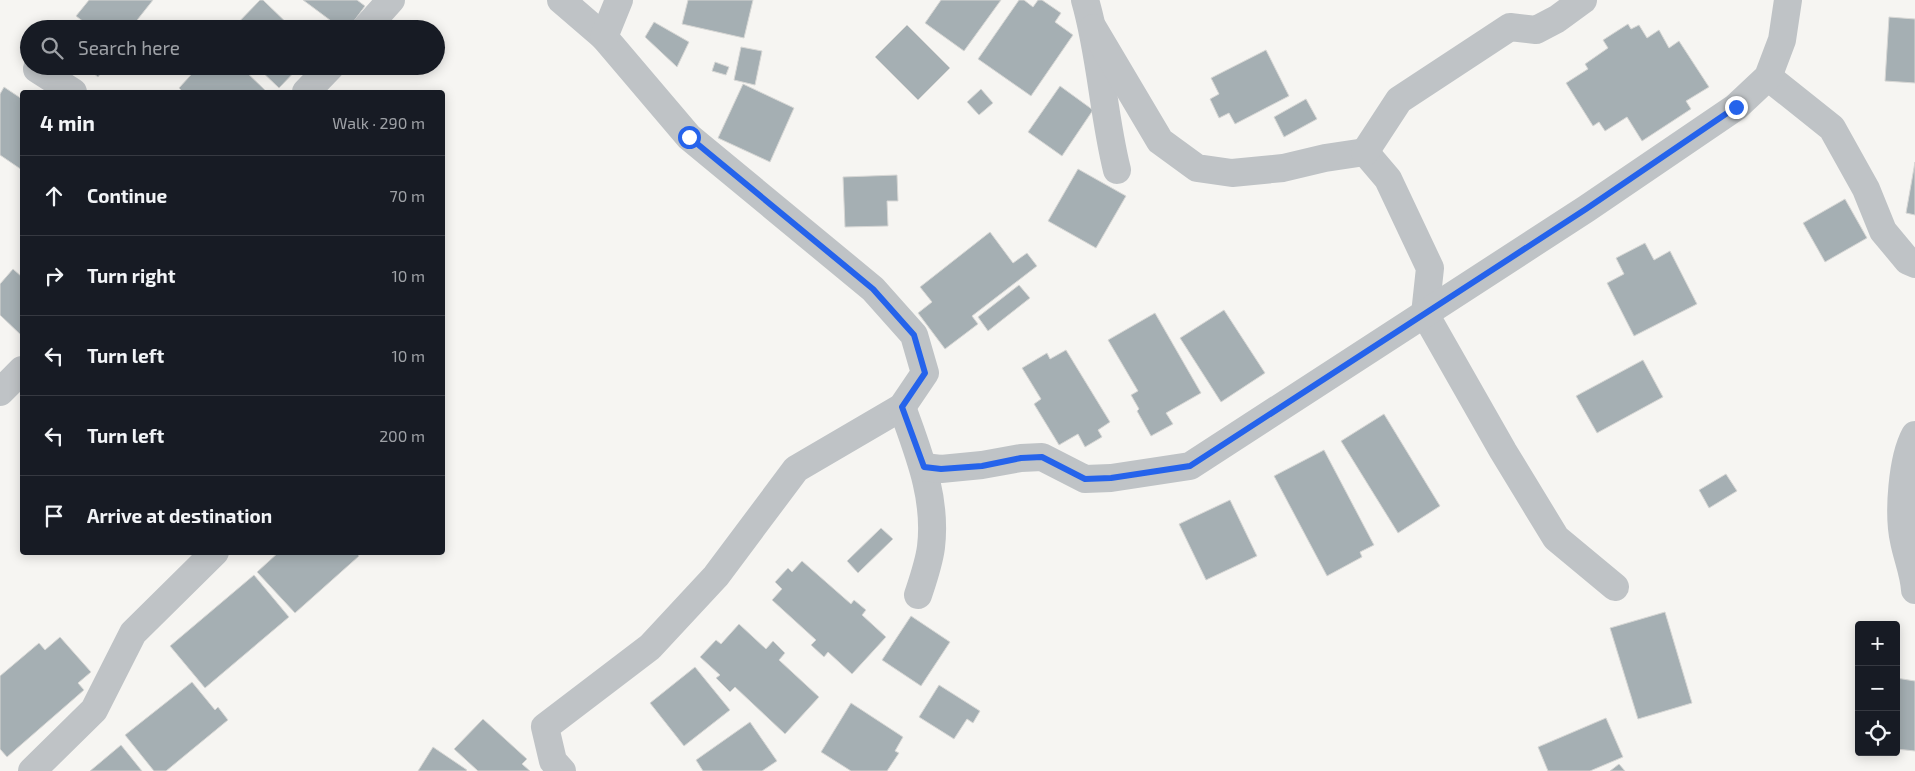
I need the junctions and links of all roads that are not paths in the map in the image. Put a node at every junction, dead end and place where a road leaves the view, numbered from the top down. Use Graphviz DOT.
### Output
graph roads {
  1 [pos="391,0"];
  2 [pos="561,0"];
  3 [pos="619,0"];
  4 [pos="1085,0"];
  5 [pos="1583,0"];
  6 [pos="1788,0"];
  7 [pos="373,20"];
  8 [pos="1093,28"];
  9 [pos="604,37"];
  10 [pos="46,75"];
  11 [pos="322,75"];
  12 [pos="1768,77"];
  13 [pos="70,90"];
  14 [pos="308,90"];
  15 [pos="1365,152"];
  16 [pos="1117,170"];
  17 [pos="1915,264"];
  18 [pos="1425,314"];
  19 [pos="20,372"];
  20 [pos="0,392"];
  21 [pos="902,407"];
  22 [pos="1915,435"];
  23 [pos="924,467"];
  24 [pos="212,555"];
  25 [pos="1615,587"];
  26 [pos="1915,590"];
  27 [pos="918,595"];
  28 [pos="32,771"];
  29 [pos="562,771"];
  1 -- 7 [label="street"];
  2 -- 9 [label="street"];
  3 -- 9 [label="street"];
  4 -- 8 [label="street"];
  5 -- 15 [label="street"];
  6 -- 12 [label="street"];
  8 -- 15 [label="street"];
  8 -- 16 [label="street"];
  9 -- 21 [label="street"];
  10 -- 13 [label="street"];
  11 -- 14 [label="street"];
  12 -- 17 [label="street"];
  12 -- 18 [label="street"];
  15 -- 18 [label="street"];
  18 -- 23 [label="street"];
  18 -- 25 [label="street"];
  19 -- 20 [label="street"];
  21 -- 23 [label="street"];
  21 -- 29 [label="street"];
  22 -- 26 [label="street"];
  23 -- 27 [label="street"];
  24 -- 28 [label="street"];
}
